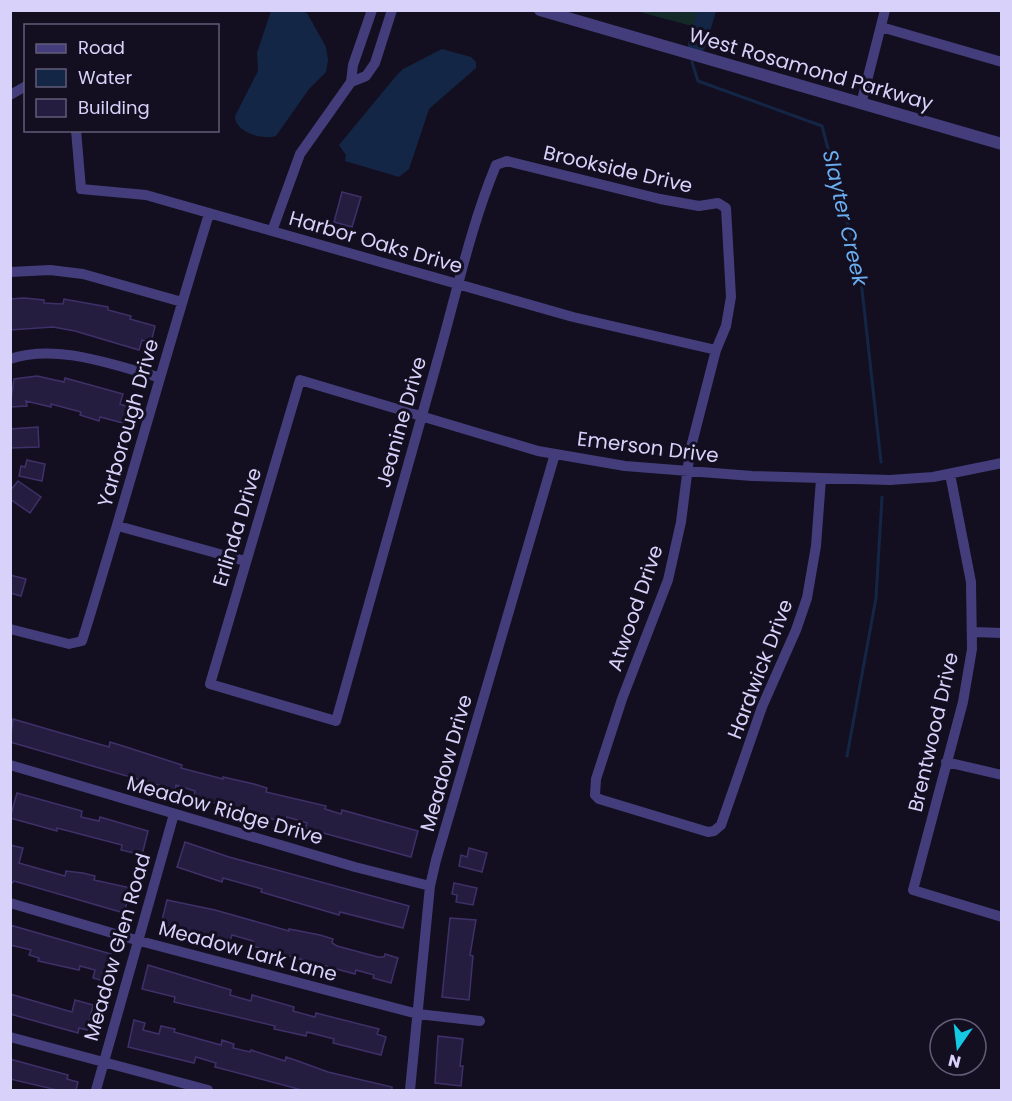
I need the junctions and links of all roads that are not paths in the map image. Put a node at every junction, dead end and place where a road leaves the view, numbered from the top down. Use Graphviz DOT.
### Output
graph roads {
  1 [pos="372,10"];
  2 [pos="392,10"];
  3 [pos="540,10"];
  4 [pos="885,10"];
  5 [pos="880,27"];
  6 [pos="1002,62"];
  7 [pos="351,82"];
  8 [pos="24,87"];
  9 [pos="10,95"];
  10 [pos="861,104"];
  11 [pos="76,132"];
  12 [pos="1002,144"];
  13 [pos="526,165"];
  14 [pos="209,214"];
  15 [pos="727,218"];
  16 [pos="272,231"];
  17 [pos="10,272"];
  18 [pos="459,285"];
  19 [pos="182,302"];
  20 [pos="716,350"];
  21 [pos="10,359"];
  22 [pos="158,377"];
  23 [pos="300,380"];
  24 [pos="422,416"];
  25 [pos="555,454"];
  26 [pos="1002,463"];
  27 [pos="687,471"];
  28 [pos="950,474"];
  29 [pos="821,479"];
  30 [pos="118,526"];
  31 [pos="246,561"];
  32 [pos="10,629"];
  33 [pos="973,632"];
  34 [pos="1002,633"];
  35 [pos="210,684"];
  36 [pos="946,762"];
  37 [pos="10,765"];
  38 [pos="1002,775"];
  39 [pos="174,814"];
  40 [pos="714,831"];
  41 [pos="430,886"];
  42 [pos="10,903"];
  43 [pos="1002,917"];
  44 [pos="136,940"];
  45 [pos="418,1014"];
  46 [pos="480,1020"];
  47 [pos="10,1038"];
  48 [pos="103,1062"];
  49 [pos="96,1090"];
  50 [pos="208,1090"];
  51 [pos="410,1090"];
  1 -- 7 [label="street"];
  2 -- 7 [label="street"];
  3 -- 10 [label="street, West Rosamond Parkway"];
  4 -- 5 [label="street"];
  5 -- 6 [label="street"];
  5 -- 10 [label="street"];
  7 -- 16 [label="street"];
  8 -- 9 [label="street"];
  10 -- 12 [label="street, West Rosamond Parkway"];
  11 -- 14 [label="street, Harbor Oaks Drive"];
  13 -- 15 [label="street, Brookside Drive"];
  13 -- 18 [label="street, Jeanine Drive"];
  14 -- 16 [label="street, Harbor Oaks Drive"];
  14 -- 19 [label="street, Yarborough Drive"];
  15 -- 20 [label="street, Atwood Drive"];
  16 -- 18 [label="street, Harbor Oaks Drive"];
  17 -- 19 [label="street"];
  18 -- 20 [label="street, Harbor Oaks Drive"];
  18 -- 24 [label="street, Jeanine Drive"];
  19 -- 22 [label="street, Yarborough Drive"];
  20 -- 27 [label="street, Atwood Drive"];
  21 -- 22 [label="street"];
  22 -- 30 [label="street, Yarborough Drive"];
  23 -- 24 [label="street, Emerson Drive"];
  23 -- 31 [label="street, Erlinda Drive"];
  24 -- 25 [label="street, Emerson Drive"];
  24 -- 35 [label="street, Jeanine Drive"];
  25 -- 27 [label="street, Emerson Drive"];
  25 -- 41 [label="street, Meadow Drive"];
  26 -- 28 [label="street, Emerson Drive"];
  27 -- 29 [label="street, Emerson Drive"];
  27 -- 40 [label="street, Atwood Drive"];
  28 -- 29 [label="street, Emerson Drive"];
  28 -- 33 [label="street, Brentwood Drive"];
  29 -- 40 [label="street, Hardwick Drive"];
  30 -- 31 [label="street"];
  30 -- 32 [label="street, Yarborough Drive"];
  31 -- 35 [label="street, Erlinda Drive"];
  33 -- 34 [label="street"];
  33 -- 36 [label="street, Brentwood Drive"];
  36 -- 38 [label="street"];
  36 -- 43 [label="street, Brentwood Drive"];
  37 -- 39 [label="street, Meadow Ridge Drive"];
  39 -- 41 [label="street, Meadow Ridge Drive"];
  39 -- 44 [label="street, Meadow Glen Road"];
  41 -- 45 [label="street, Meadow Drive"];
  42 -- 44 [label="street, Meadow Lark Lane"];
  44 -- 45 [label="street, Meadow Lark Lane"];
  44 -- 48 [label="street, Meadow Glen Road"];
  45 -- 46 [label="street, Meadow Lark Lane"];
  45 -- 51 [label="street, Meadow Drive"];
  47 -- 48 [label="street"];
  48 -- 49 [label="street, Meadow Glen Road"];
  48 -- 50 [label="street"];
}
